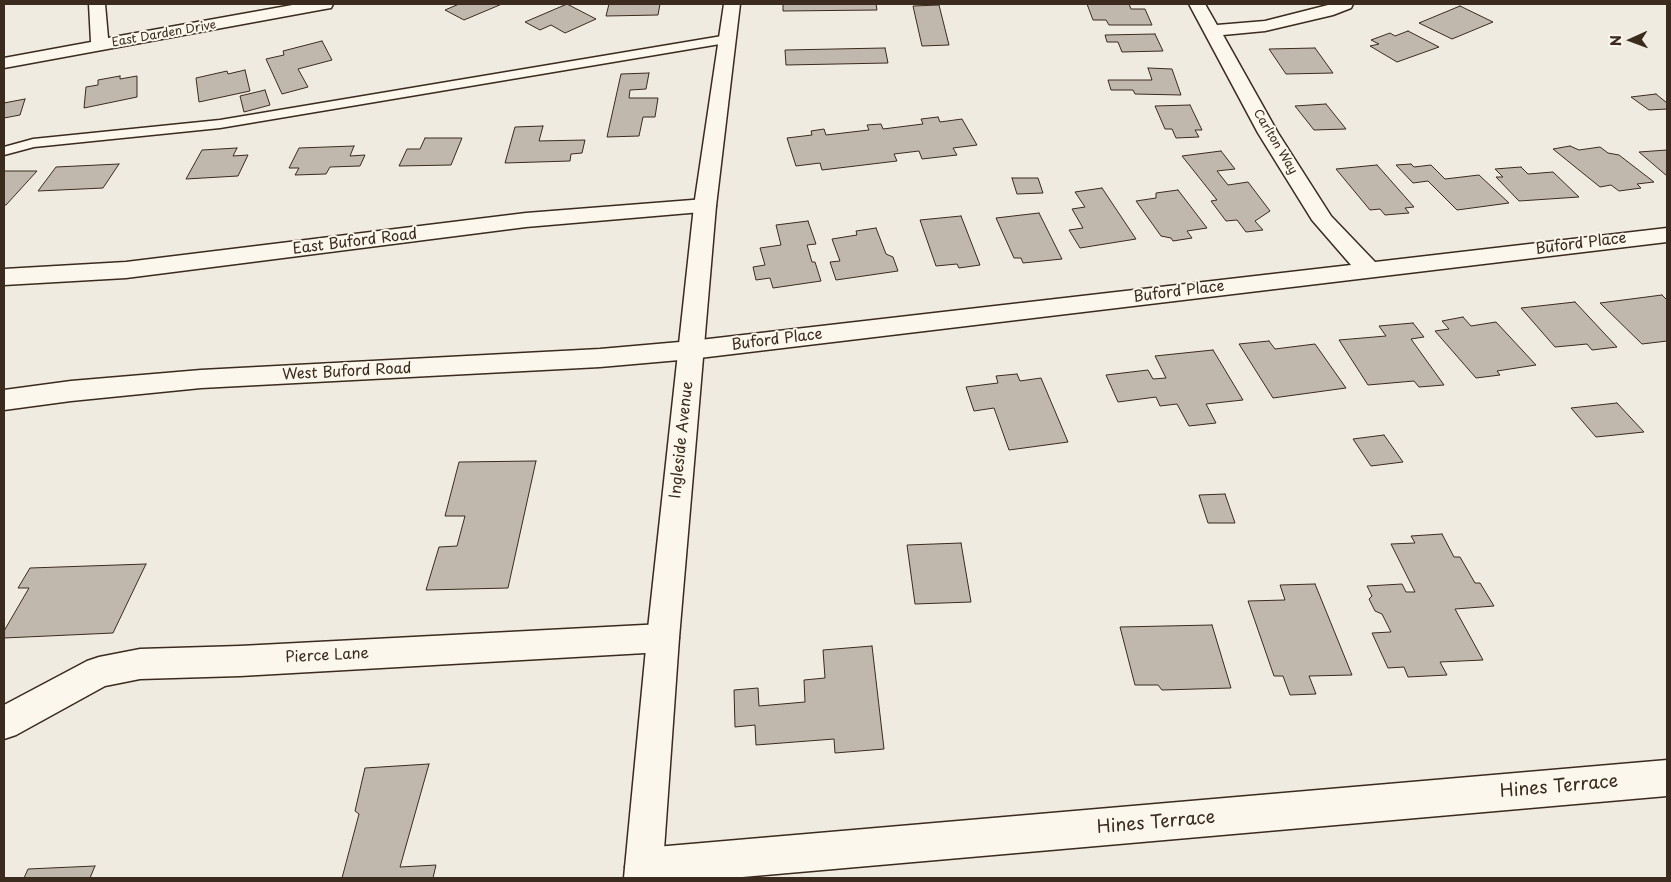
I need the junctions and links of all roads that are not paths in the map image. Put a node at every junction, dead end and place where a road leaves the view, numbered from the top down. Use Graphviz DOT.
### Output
graph roads {
  1 [pos="97,4"];
  2 [pos="325,4"];
  3 [pos="732,4"];
  4 [pos="1198,4"];
  5 [pos="1345,4"];
  6 [pos="1213,31"];
  7 [pos="728,39"];
  8 [pos="100,45"];
  9 [pos="4,63"];
  10 [pos="4,151"];
  11 [pos="705,206"];
  12 [pos="1667,235"];
  13 [pos="1368,269"];
  14 [pos="4,277"];
  15 [pos="691,350"];
  16 [pos="4,400"];
  17 [pos="663,638"];
  18 [pos="4,723"];
  19 [pos="1667,778"];
  20 [pos="643,873"];
  1 -- 8 [label="street"];
  2 -- 8 [label="street, East Darden Drive"];
  3 -- 7 [label="street, Ingleside Avenue"];
  4 -- 6 [label="street, Carlton Way"];
  5 -- 6 [label="street"];
  6 -- 13 [label="street, Carlton Way"];
  7 -- 10 [label="lane"];
  7 -- 11 [label="street, Ingleside Avenue"];
  8 -- 9 [label="street, East Darden Drive"];
  11 -- 14 [label="street, East Buford Road"];
  11 -- 15 [label="street, Ingleside Avenue"];
  12 -- 13 [label="street, Buford Place"];
  13 -- 15 [label="street, Buford Place"];
  15 -- 16 [label="street, West Buford Road"];
  15 -- 17 [label="street, Ingleside Avenue"];
  17 -- 18 [label="street, Pierce Lane"];
  17 -- 20 [label="street, Ingleside Avenue"];
  19 -- 20 [label="street, Hines Terrace"];
}
